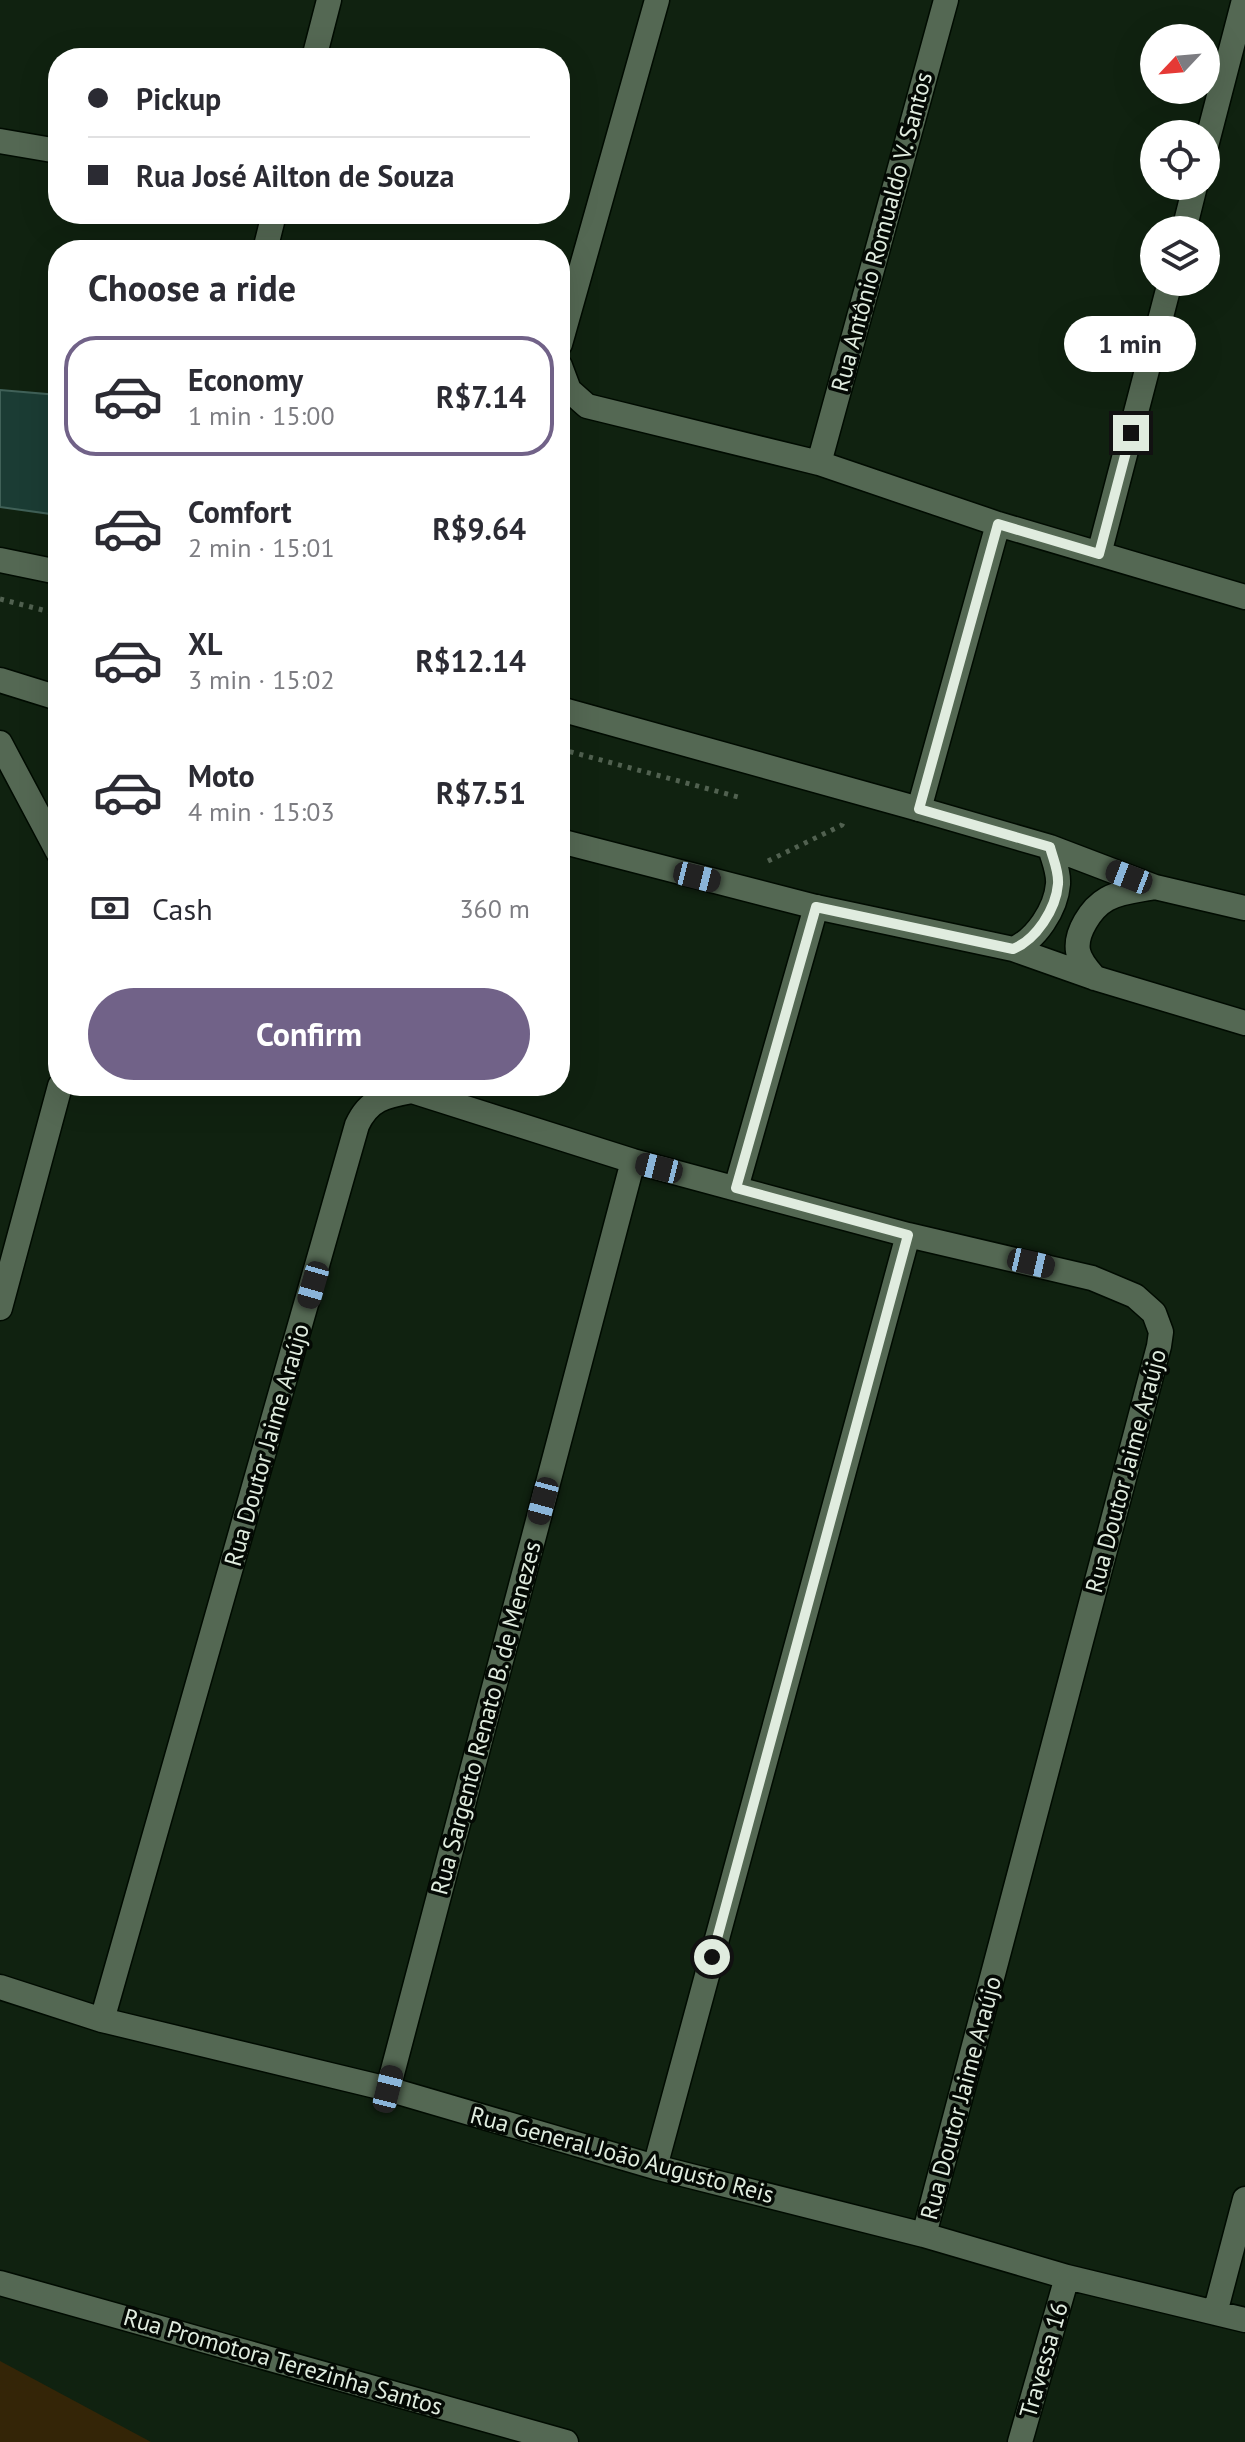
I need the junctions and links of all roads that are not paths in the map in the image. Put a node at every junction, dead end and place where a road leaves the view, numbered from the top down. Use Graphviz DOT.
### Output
graph roads {
  1 [pos="329,0"];
  2 [pos="657,0"];
  3 [pos="946,0"];
  4 [pos="1244,0"];
  5 [pos="317,48"];
  6 [pos="1213,120"];
  7 [pos="0,141"];
  8 [pos="48,149"];
  9 [pos="1166,296"];
  10 [pos="570,309"];
  11 [pos="570,391"];
  12 [pos="819,463"];
  13 [pos="998,524"];
  14 [pos="1099,554"];
  15 [pos="0,560"];
  16 [pos="48,570"];
  17 [pos="1245,597"];
  18 [pos="0,680"];
  19 [pos="48,695"];
  20 [pos="570,712"];
  21 [pos="0,743"];
  22 [pos="919,809"];
  23 [pos="48,833"];
  24 [pos="570,844"];
  25 [pos="1050,847"];
  26 [pos="1155,887"];
  27 [pos="816,907"];
  28 [pos="1245,908"];
  29 [pos="1013,949"];
  30 [pos="1095,978"];
  31 [pos="1245,1023"];
  32 [pos="57,1096"];
  33 [pos="392,1096"];
  34 [pos="428,1096"];
  35 [pos="633,1161"];
  36 [pos="736,1188"];
  37 [pos="908,1235"];
  38 [pos="0,1308"];
  39 [pos="0,1987"];
  40 [pos="102,2020"];
  41 [pos="388,2089"];
  42 [pos="655,2167"];
  43 [pos="1245,2199"];
  44 [pos="924,2235"];
  45 [pos="1067,2277"];
  46 [pos="0,2283"];
  47 [pos="1215,2313"];
  48 [pos="1245,2320"];
  49 [pos="566,2442"];
  50 [pos="1020,2442"];
  1 -- 5 [label="street"];
  2 -- 10 [label="street"];
  3 -- 12 [label="street, Rua Antônio Romualdo V. Santos"];
  4 -- 6 [label="street"];
  7 -- 8 [label="street"];
  9 -- 14 [label="street"];
  11 -- 12 [label="street"];
  12 -- 13 [label="street"];
  13 -- 14 [label="street"];
  13 -- 22 [label="street"];
  14 -- 17 [label="street"];
  15 -- 16 [label="street"];
  18 -- 19 [label="street"];
  20 -- 22 [label="street"];
  21 -- 23 [label="street"];
  22 -- 25 [label="street"];
  24 -- 27 [label="street"];
  25 -- 26 [label="street"];
  25 -- 29 [label="street"];
  26 -- 28 [label="street"];
  26 -- 30 [label="street"];
  27 -- 29 [label="street"];
  27 -- 36 [label="street"];
  29 -- 30 [label="street"];
  30 -- 31 [label="street"];
  32 -- 38 [label="street"];
  33 -- 40 [label="street, Rua Doutor Jaime Araújo"];
  34 -- 35 [label="street, Rua Doutor Jaime Araújo"];
  35 -- 36 [label="street, Rua Doutor Jaime Araújo"];
  35 -- 41 [label="street, Rua Sargento Renato B. de Menezes"];
  36 -- 37 [label="street, Rua Doutor Jaime Araújo"];
  37 -- 42 [label="street"];
  37 -- 44 [label="street, Rua Doutor Jaime Araújo"];
  39 -- 40 [label="street, Rua General João Augusto Reis"];
  40 -- 41 [label="street, Rua General João Augusto Reis"];
  41 -- 42 [label="street, Rua General João Augusto Reis"];
  42 -- 44 [label="street, Rua General João Augusto Reis"];
  43 -- 47 [label="street"];
  44 -- 45 [label="street, Rua General João Augusto Reis"];
  45 -- 47 [label="street, Rua General João Augusto Reis"];
  45 -- 50 [label="street, Travessa 16"];
  46 -- 49 [label="street, Rua Promotora Terezinha Santos"];
  47 -- 48 [label="street, Rua General João Augusto Reis"];
}
